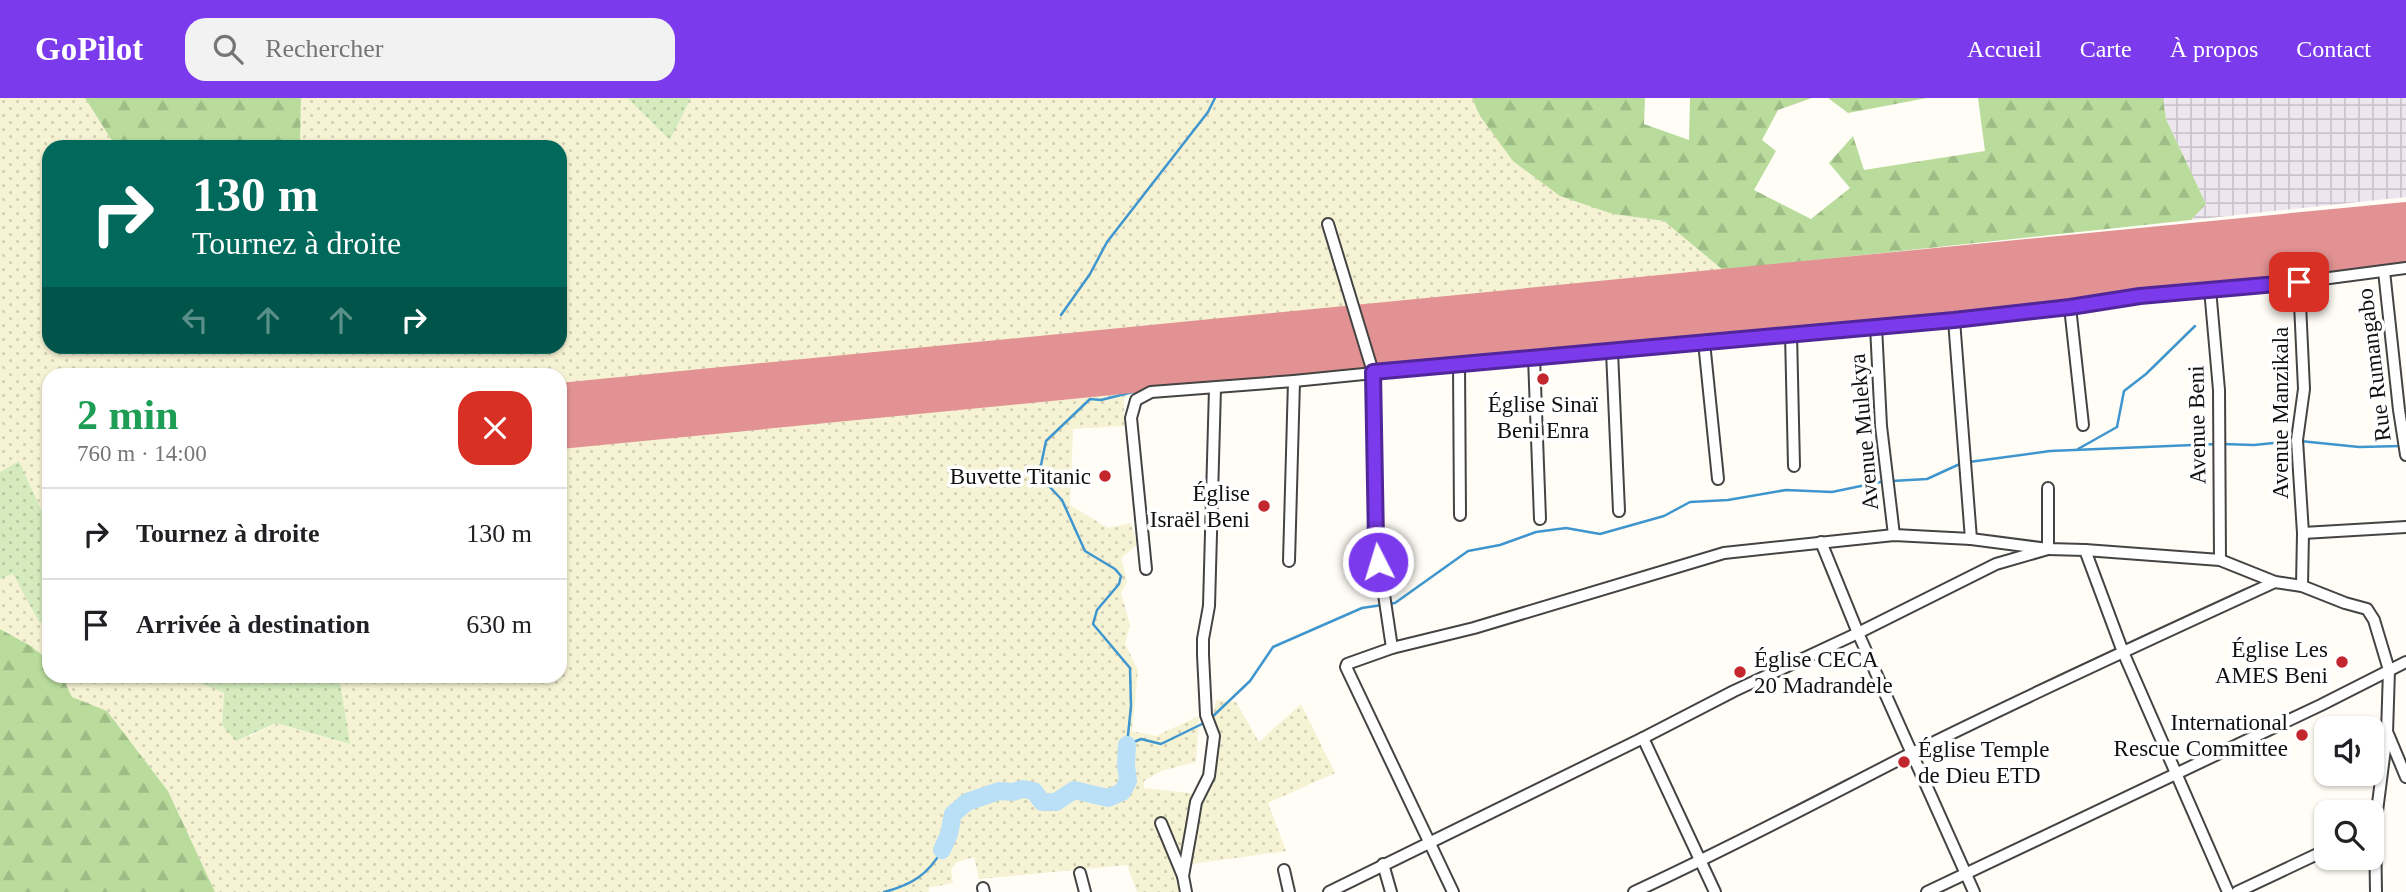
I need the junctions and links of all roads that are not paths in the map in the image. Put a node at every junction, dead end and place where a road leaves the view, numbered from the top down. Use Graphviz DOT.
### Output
graph roads {
  1 [pos="1328,224"];
  2 [pos="2406,268"];
  3 [pos="2384,271"];
  4 [pos="2299,282"];
  5 [pos="2210,289"];
  6 [pos="2070,307"];
  7 [pos="1954,320"];
  8 [pos="1876,326"];
  9 [pos="1791,333"];
  10 [pos="1704,342"];
  11 [pos="1612,351"];
  12 [pos="1534,356"];
  13 [pos="1459,364"];
  14 [pos="1373,372"];
  15 [pos="1294,381"];
  16 [pos="1214,388"];
  17 [pos="2083,425"];
  18 [pos="2406,455"];
  19 [pos="1794,466"];
  20 [pos="1718,478"];
  21 [pos="2048,488"];
  22 [pos="1619,511"];
  23 [pos="1460,515"];
  24 [pos="1540,519"];
  25 [pos="2406,527"];
  26 [pos="2303,533"];
  27 [pos="1894,535"];
  28 [pos="1971,539"];
  29 [pos="1821,542"];
  30 [pos="2048,550"];
  31 [pos="2085,550"];
  32 [pos="2220,560"];
  33 [pos="1289,561"];
  34 [pos="1146,569"];
  35 [pos="2275,582"];
  36 [pos="2302,586"];
  37 [pos="1858,633"];
  38 [pos="1392,648"];
  39 [pos="2123,652"];
  40 [pos="2406,662"];
  41 [pos="2389,670"];
  42 [pos="2387,733"];
  43 [pos="1643,738"];
  44 [pos="1912,753"];
  45 [pos="2175,774"];
  46 [pos="2406,777"];
  47 [pos="2377,800"];
  48 [pos="1161,823"];
  49 [pos="1428,842"];
  50 [pos="2314,856"];
  51 [pos="1702,861"];
  52 [pos="1383,864"];
  53 [pos="1284,870"];
  54 [pos="2375,870"];
  55 [pos="1080,873"];
  56 [pos="1965,873"];
  57 [pos="1183,876"];
  58 [pos="1085,892"];
  59 [pos="1186,892"];
  60 [pos="1289,892"];
  61 [pos="1329,892"];
  62 [pos="1391,892"];
  63 [pos="1453,892"];
  64 [pos="1634,892"];
  65 [pos="1715,892"];
  66 [pos="1927,892"];
  67 [pos="1974,892"];
  68 [pos="2228,892"];
  69 [pos="2237,892"];
  70 [pos="2376,892"];
  1 -- 14 [label="street"];
  2 -- 3 [label="street"];
  3 -- 4 [label="street"];
  3 -- 18 [label="street, Rue Rumangabo"];
  4 -- 5 [label="street"];
  4 -- 26 [label="street, Avenue Manzikala"];
  5 -- 6 [label="street"];
  5 -- 32 [label="street, Avenue Beni"];
  6 -- 7 [label="street"];
  6 -- 17 [label="street"];
  7 -- 8 [label="street"];
  7 -- 28 [label="street"];
  8 -- 9 [label="street"];
  8 -- 27 [label="street, Avenue Mulekya"];
  9 -- 10 [label="street"];
  9 -- 19 [label="street"];
  10 -- 11 [label="street"];
  10 -- 20 [label="street"];
  11 -- 12 [label="street"];
  11 -- 22 [label="street"];
  12 -- 13 [label="street"];
  12 -- 24 [label="street"];
  13 -- 14 [label="street"];
  13 -- 23 [label="street"];
  14 -- 15 [label="street"];
  14 -- 38 [label="street"];
  15 -- 16 [label="street"];
  15 -- 33 [label="street"];
  16 -- 34 [label="street"];
  16 -- 57 [label="street"];
  21 -- 30 [label="street"];
  25 -- 26 [label="street"];
  26 -- 36 [label="street, Avenue Manzikala"];
  27 -- 28 [label="street"];
  27 -- 29 [label="street"];
  28 -- 30 [label="street"];
  29 -- 37 [label="street"];
  29 -- 38 [label="street"];
  30 -- 31 [label="street"];
  30 -- 37 [label="street"];
  31 -- 32 [label="street"];
  31 -- 39 [label="street"];
  32 -- 35 [label="street"];
  35 -- 36 [label="street"];
  35 -- 39 [label="street"];
  36 -- 41 [label="street"];
  37 -- 43 [label="street"];
  37 -- 44 [label="street"];
  38 -- 49 [label="street"];
  39 -- 44 [label="street"];
  39 -- 45 [label="street"];
  40 -- 41 [label="street"];
  41 -- 42 [label="street"];
  41 -- 45 [label="street"];
  42 -- 46 [label="street"];
  42 -- 47 [label="street"];
  43 -- 49 [label="street"];
  43 -- 51 [label="street"];
  44 -- 51 [label="street"];
  44 -- 56 [label="street"];
  45 -- 56 [label="street"];
  45 -- 68 [label="street"];
  48 -- 57 [label="street"];
  49 -- 52 [label="street"];
  49 -- 63 [label="street"];
  50 -- 69 [label="street"];
  51 -- 64 [label="street"];
  51 -- 65 [label="street"];
  52 -- 61 [label="street"];
  52 -- 62 [label="street"];
  53 -- 60 [label="street"];
  54 -- 70 [label="street"];
  55 -- 58 [label="street"];
  56 -- 66 [label="street"];
  56 -- 67 [label="street"];
  57 -- 59 [label="street"];
}
